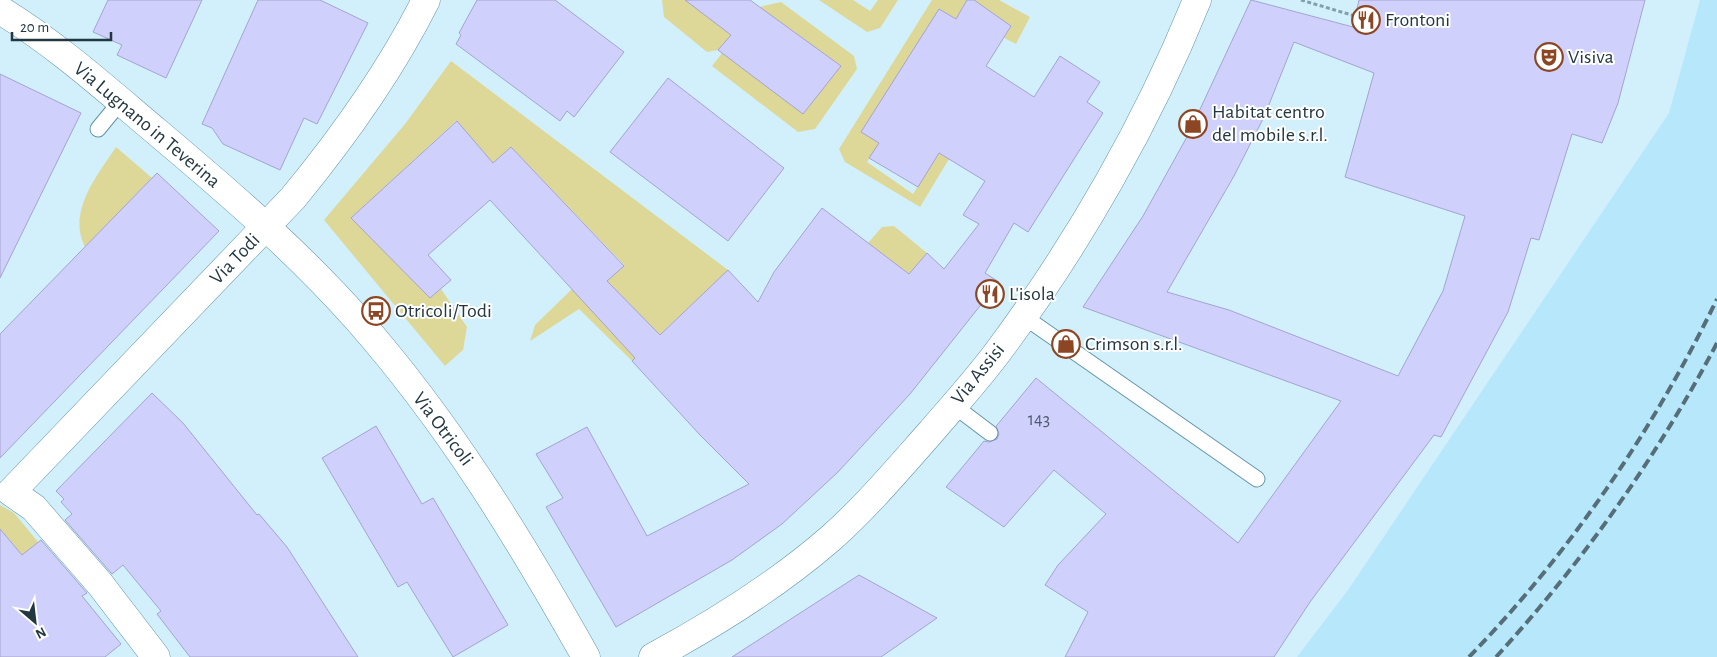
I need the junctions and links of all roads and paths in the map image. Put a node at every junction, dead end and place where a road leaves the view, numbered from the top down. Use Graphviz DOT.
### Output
graph roads {
  1 [pos="426,0"];
  2 [pos="1197,0"];
  3 [pos="1301,0"];
  4 [pos="0,10"];
  5 [pos="1355,16"];
  6 [pos="121,101"];
  7 [pos="98,129"];
  8 [pos="266,227"];
  9 [pos="1023,316"];
  10 [pos="953,406"];
  11 [pos="990,433"];
  12 [pos="1257,480"];
  13 [pos="156,657"];
  14 [pos="586,657"];
  15 [pos="653,657"];
  1 -- 8 [label="street, Via Todi"];
  2 -- 9 [label="street, Via Assisi"];
  3 -- 5 [label="path"];
  4 -- 6 [label="street, Via Lugnano in Teverina"];
  6 -- 7 [label="lane"];
  6 -- 8 [label="street, Via Lugnano in Teverina"];
  8 -- 13 [label="street, Via Todi"];
  8 -- 14 [label="street, Via Otricoli"];
  9 -- 10 [label="street, Via Assisi"];
  9 -- 12 [label="lane"];
  10 -- 11 [label="lane"];
  10 -- 15 [label="street, Via Assisi"];
}
